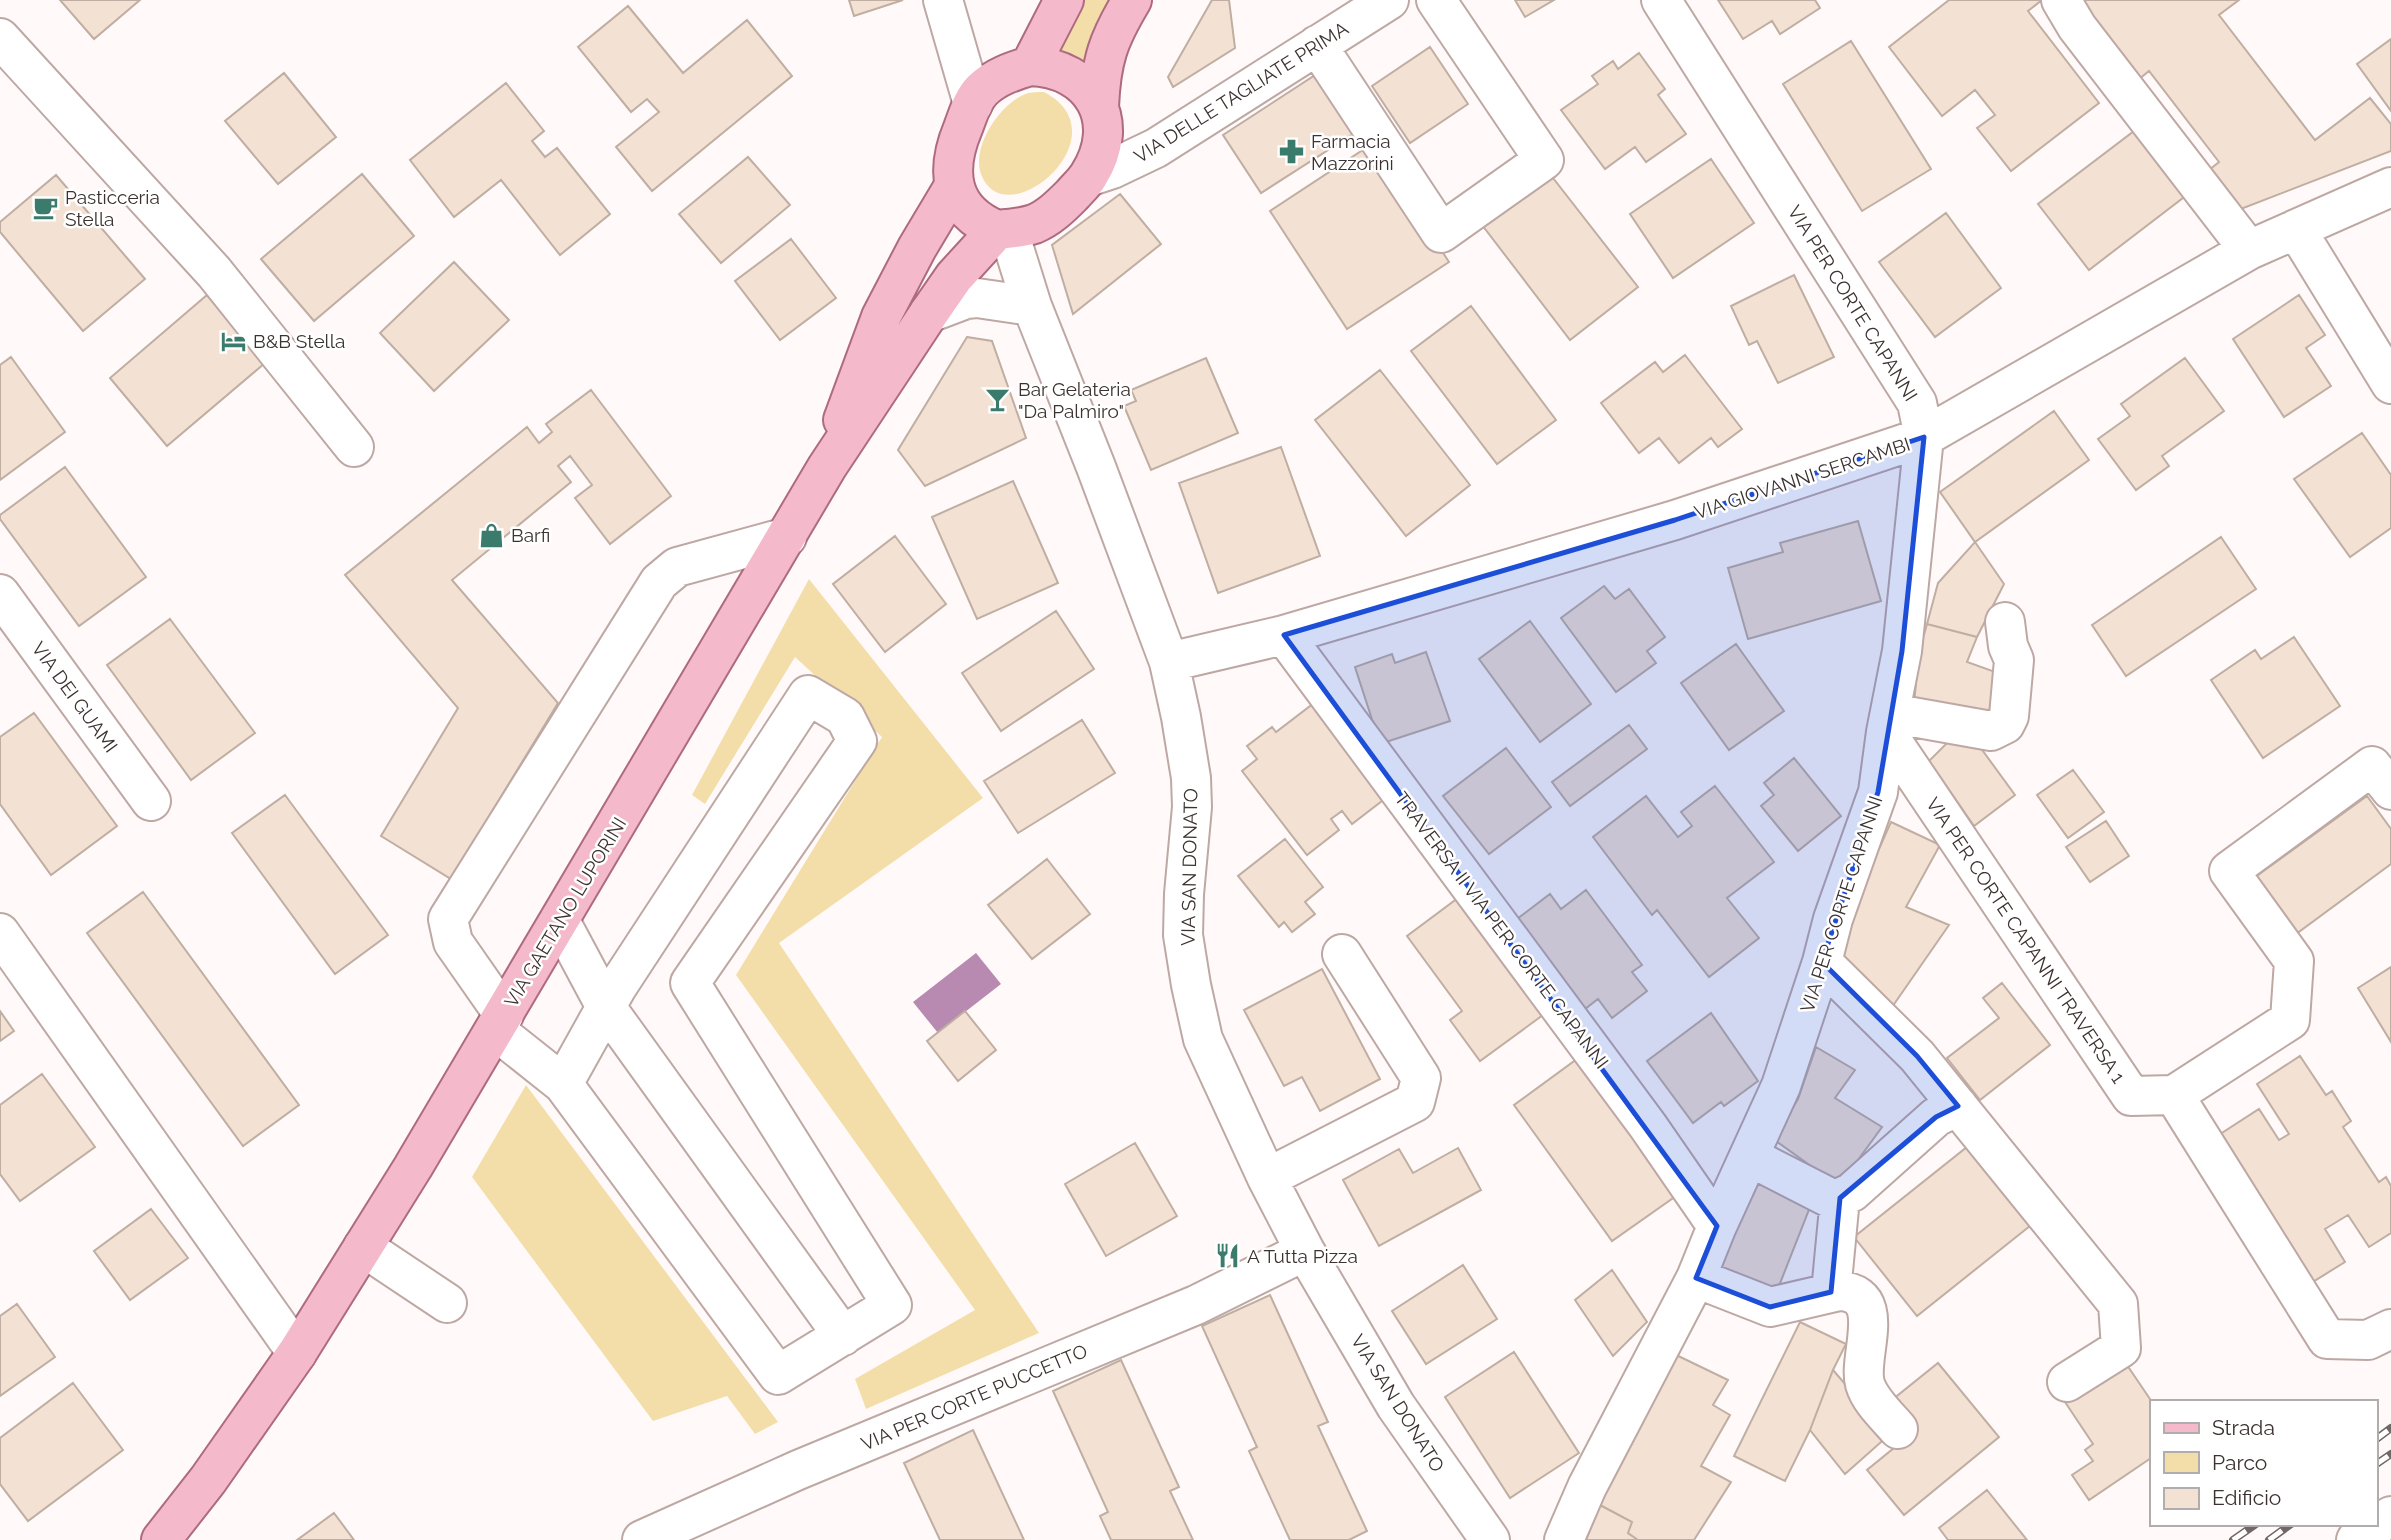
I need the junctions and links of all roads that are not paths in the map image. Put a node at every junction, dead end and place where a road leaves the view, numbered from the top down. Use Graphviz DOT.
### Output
graph roads {
  1 [pos="943,0"];
  2 [pos="1065,0"];
  3 [pos="1132,0"];
  4 [pos="1390,0"];
  5 [pos="1436,0"];
  6 [pos="1661,0"];
  7 [pos="2061,0"];
  8 [pos="0,38"];
  9 [pos="1317,45"];
  10 [pos="1030,66"];
  11 [pos="972,104"];
  12 [pos="1099,107"];
  13 [pos="1088,177"];
  14 [pos="954,186"];
  15 [pos="2391,187"];
  16 [pos="2296,229"];
  17 [pos="1003,230"];
  18 [pos="2249,250"];
  19 [pos="1032,306"];
  20 [pos="929,313"];
  21 [pos="2391,384"];
  22 [pos="1924,437"];
  23 [pos="354,447"];
  24 [pos="827,467"];
  25 [pos="787,537"];
  26 [pos="0,594"];
  27 [pos="2005,622"];
  28 [pos="1283,635"];
  29 [pos="1169,662"];
  30 [pos="1888,723"];
  31 [pos="2391,790"];
  32 [pos="151,801"];
  33 [pos="560,921"];
  34 [pos="0,933"];
  35 [pos="1342,954"];
  36 [pos="1822,962"];
  37 [pos="606,1007"];
  38 [pos="500,1023"];
  39 [pos="562,1084"];
  40 [pos="2174,1095"];
  41 [pos="1958,1106"];
  42 [pos="1750,1157"];
  43 [pos="1267,1178"];
  44 [pos="1840,1198"];
  45 [pos="1717,1226"];
  46 [pos="363,1247"];
  47 [pos="1306,1251"];
  48 [pos="1696,1278"];
  49 [pos="1831,1293"];
  50 [pos="447,1303"];
  51 [pos="2391,1329"];
  52 [pos="843,1336"];
  53 [pos="297,1353"];
  54 [pos="2067,1382"];
  55 [pos="1898,1429"];
  56 [pos="2376,1526"];
  57 [pos="1475,1536"];
  58 [pos="161,1540"];
  59 [pos="642,1540"];
  60 [pos="1564,1540"];
  61 [pos="2356,1540"];
  1 -- 11 [label="street"];
  2 -- 10 [label="main road"];
  3 -- 12 [label="main road"];
  4 -- 9 [label="street, VIA DELLE TAGLIATE PRIMA"];
  5 -- 9 [label="street"];
  6 -- 22 [label="street, VIA PER CORTE CAPANNI"];
  7 -- 18 [label="street"];
  8 -- 23 [label="street"];
  9 -- 13 [label="street, VIA DELLE TAGLIATE PRIMA"];
  10 -- 11 [label="main road"];
  10 -- 12 [label="main road"];
  11 -- 14 [label="main road"];
  12 -- 13 [label="main road"];
  13 -- 17 [label="main road"];
  14 -- 17 [label="main road"];
  14 -- 24 [label="main road, VIA GAETANO LUPORINI"];
  15 -- 16 [label="street, VIA GIOVANNI SERCAMBI"];
  16 -- 18 [label="street, VIA GIOVANNI SERCAMBI"];
  16 -- 21 [label="street"];
  17 -- 19 [label="street, VIA SAN DONATO"];
  17 -- 20 [label="main road, VIA GAETANO LUPORINI"];
  18 -- 22 [label="street, VIA GIOVANNI SERCAMBI"];
  19 -- 20 [label="street"];
  19 -- 29 [label="street, VIA SAN DONATO"];
  20 -- 24 [label="main road, VIA GAETANO LUPORINI"];
  22 -- 28 [label="street, VIA GIOVANNI SERCAMBI"];
  22 -- 30 [label="street, VIA PER CORTE CAPANNI"];
  24 -- 25 [label="main road, VIA GAETANO LUPORINI"];
  25 -- 33 [label="main road, VIA GAETANO LUPORINI"];
  25 -- 38 [label="street"];
  26 -- 32 [label="street, VIA DEI GUAMI"];
  27 -- 30 [label="street"];
  28 -- 29 [label="street, VIA GIOVANNI SERCAMBI"];
  28 -- 45 [label="street, TRAVERSA II VIA PER CORTE CAPANNI"];
  29 -- 43 [label="street, VIA SAN DONATO"];
  30 -- 36 [label="street, VIA PER CORTE CAPANNI"];
  30 -- 40 [label="street, VIA PER CORTE CAPANNI TRAVERSA 1"];
  31 -- 40 [label="street"];
  33 -- 37 [label="street"];
  33 -- 38 [label="main road, VIA GAETANO LUPORINI"];
  34 -- 53 [label="street"];
  35 -- 43 [label="street"];
  36 -- 41 [label="street"];
  36 -- 42 [label="street, VIA PER CORTE CAPANNI"];
  37 -- 39 [label="street"];
  37 -- 52 [label="street"];
  37 -- 52 [label="street"];
  38 -- 39 [label="street"];
  38 -- 46 [label="main road, VIA GAETANO LUPORINI"];
  39 -- 52 [label="street"];
  40 -- 51 [label="street"];
  41 -- 44 [label="street"];
  41 -- 54 [label="street"];
  42 -- 44 [label="street"];
  42 -- 45 [label="street, VIA PER CORTE CAPANNI"];
  43 -- 47 [label="street, VIA SAN DONATO"];
  44 -- 49 [label="street"];
  45 -- 48 [label="street, VIA PER CORTE CAPANNI"];
  46 -- 50 [label="street"];
  46 -- 53 [label="main road, VIA GAETANO LUPORINI"];
  47 -- 57 [label="street, VIA SAN DONATO"];
  47 -- 59 [label="street, VIA PER CORTE PUCCETTO"];
  48 -- 49 [label="street"];
  48 -- 60 [label="street, VIA PER CORTE CAPANNI"];
  49 -- 55 [label="street"];
  53 -- 58 [label="main road, VIA GAETANO LUPORINI"];
  56 -- 61 [label="street"];
}
